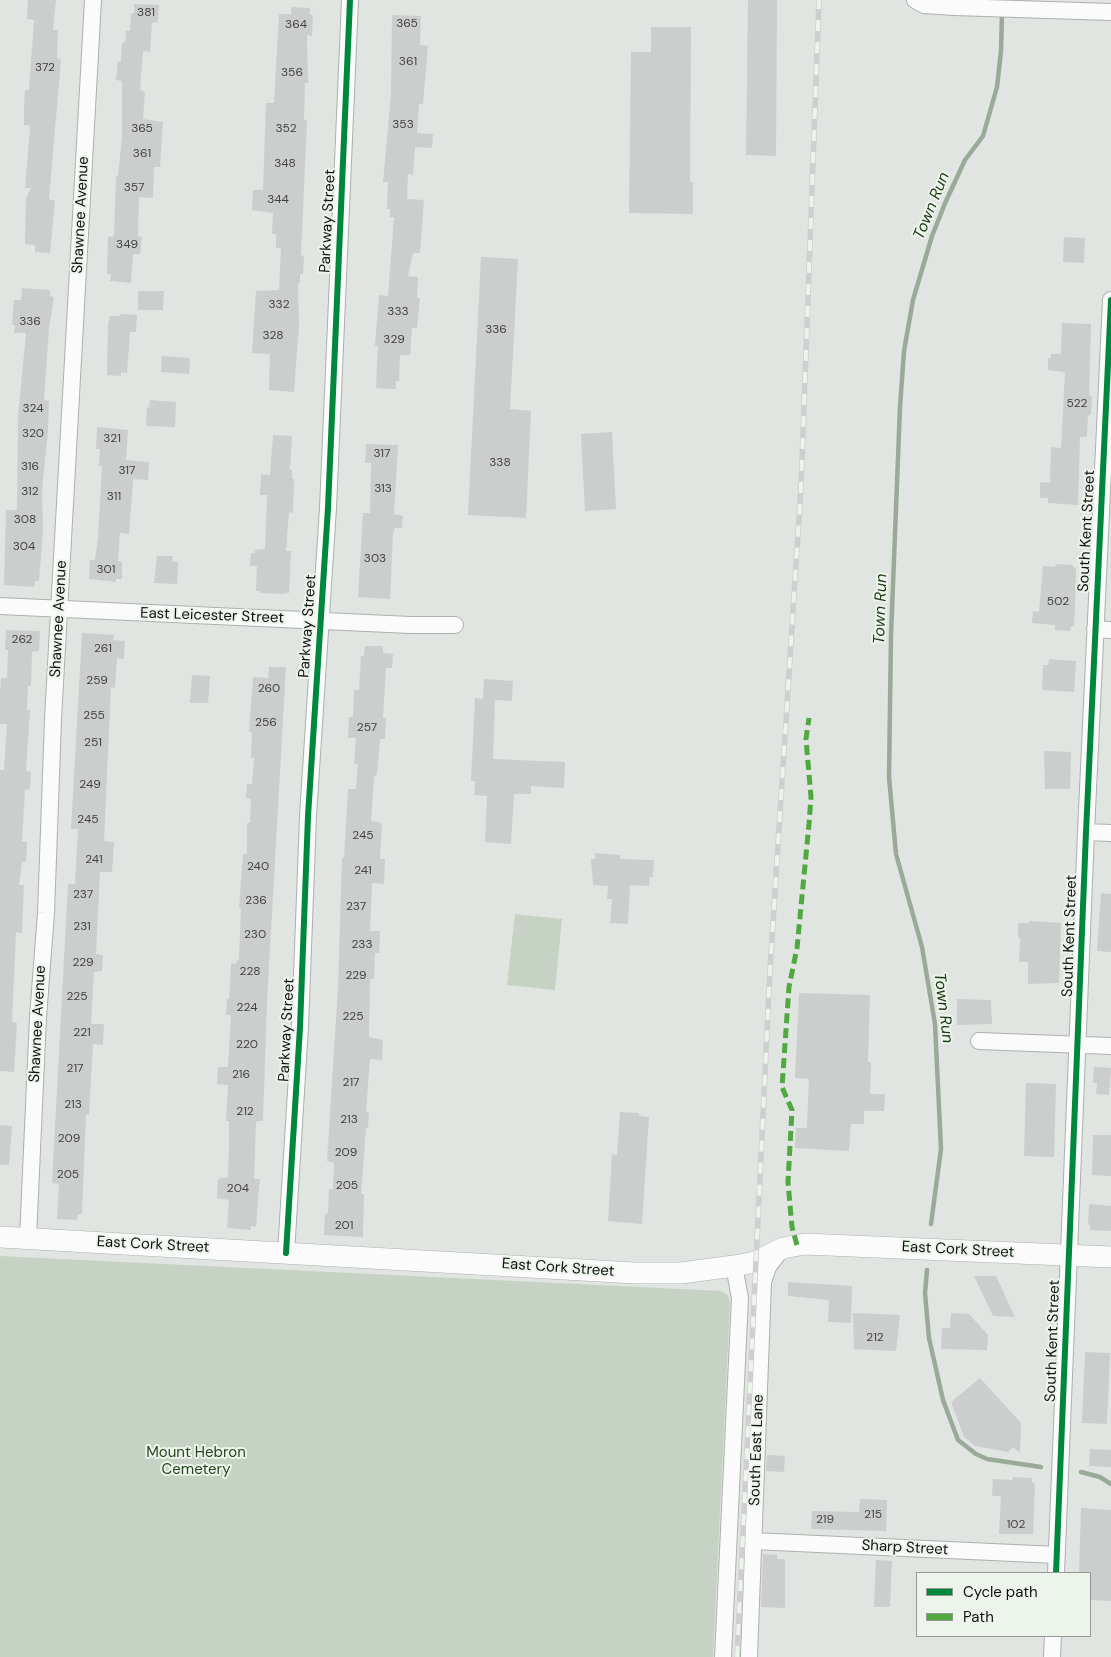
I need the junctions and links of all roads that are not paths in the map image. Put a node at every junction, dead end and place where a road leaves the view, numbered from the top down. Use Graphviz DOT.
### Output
graph roads {
  1 [pos="93,0"];
  2 [pos="350,0"];
  3 [pos="915,0"];
  4 [pos="1111,12"];
  5 [pos="1111,300"];
  6 [pos="1108,422"];
  7 [pos="0,606"];
  8 [pos="60,610"];
  9 [pos="322,619"];
  10 [pos="455,625"];
  11 [pos="1103,630"];
  12 [pos="1086,832"];
  13 [pos="1111,833"];
  14 [pos="979,1041"];
  15 [pos="1079,1045"];
  16 [pos="1111,1046"];
  17 [pos="0,1237"];
  18 [pos="28,1238"];
  19 [pos="783,1248"];
  20 [pos="286,1252"];
  21 [pos="1069,1255"];
  22 [pos="1111,1256"];
  23 [pos="734,1266"];
  24 [pos="753,1541"];
  25 [pos="1057,1555"];
  26 [pos="1056,1572"];
  27 [pos="1053,1637"];
  28 [pos="723,1657"];
  29 [pos="749,1657"];
  30 [pos="1052,1657"];
  1 -- 8 [label="street, Shawnee Avenue"];
  2 -- 9 [label="street, Parkway Street"];
  3 -- 4 [label="street"];
  5 -- 6 [label="street, South Kent Street"];
  6 -- 11 [label="street, South Kent Street"];
  7 -- 8 [label="street, East Leicester Street"];
  8 -- 9 [label="street, East Leicester Street"];
  8 -- 18 [label="street, Shawnee Avenue"];
  9 -- 10 [label="street, East Leicester Street"];
  9 -- 20 [label="street, Parkway Street"];
  11 -- 12 [label="street, South Kent Street"];
  12 -- 13 [label="street"];
  12 -- 15 [label="street, South Kent Street"];
  14 -- 15 [label="street"];
  15 -- 16 [label="street"];
  15 -- 21 [label="street, South Kent Street"];
  17 -- 18 [label="main road, East Cork Street"];
  18 -- 20 [label="main road, East Cork Street"];
  19 -- 21 [label="main road, East Cork Street"];
  19 -- 23 [label="main road, East Cork Street"];
  19 -- 24 [label="street, South East Lane"];
  20 -- 23 [label="main road, East Cork Street"];
  21 -- 22 [label="main road, East Cork Street"];
  21 -- 25 [label="street, South Kent Street"];
  23 -- 28 [label="street, South East Lane"];
  24 -- 25 [label="street, Sharp Street"];
  24 -- 29 [label="street, South East Lane"];
  25 -- 26 [label="street, South Kent Street"];
  27 -- 30 [label="street"];
}
